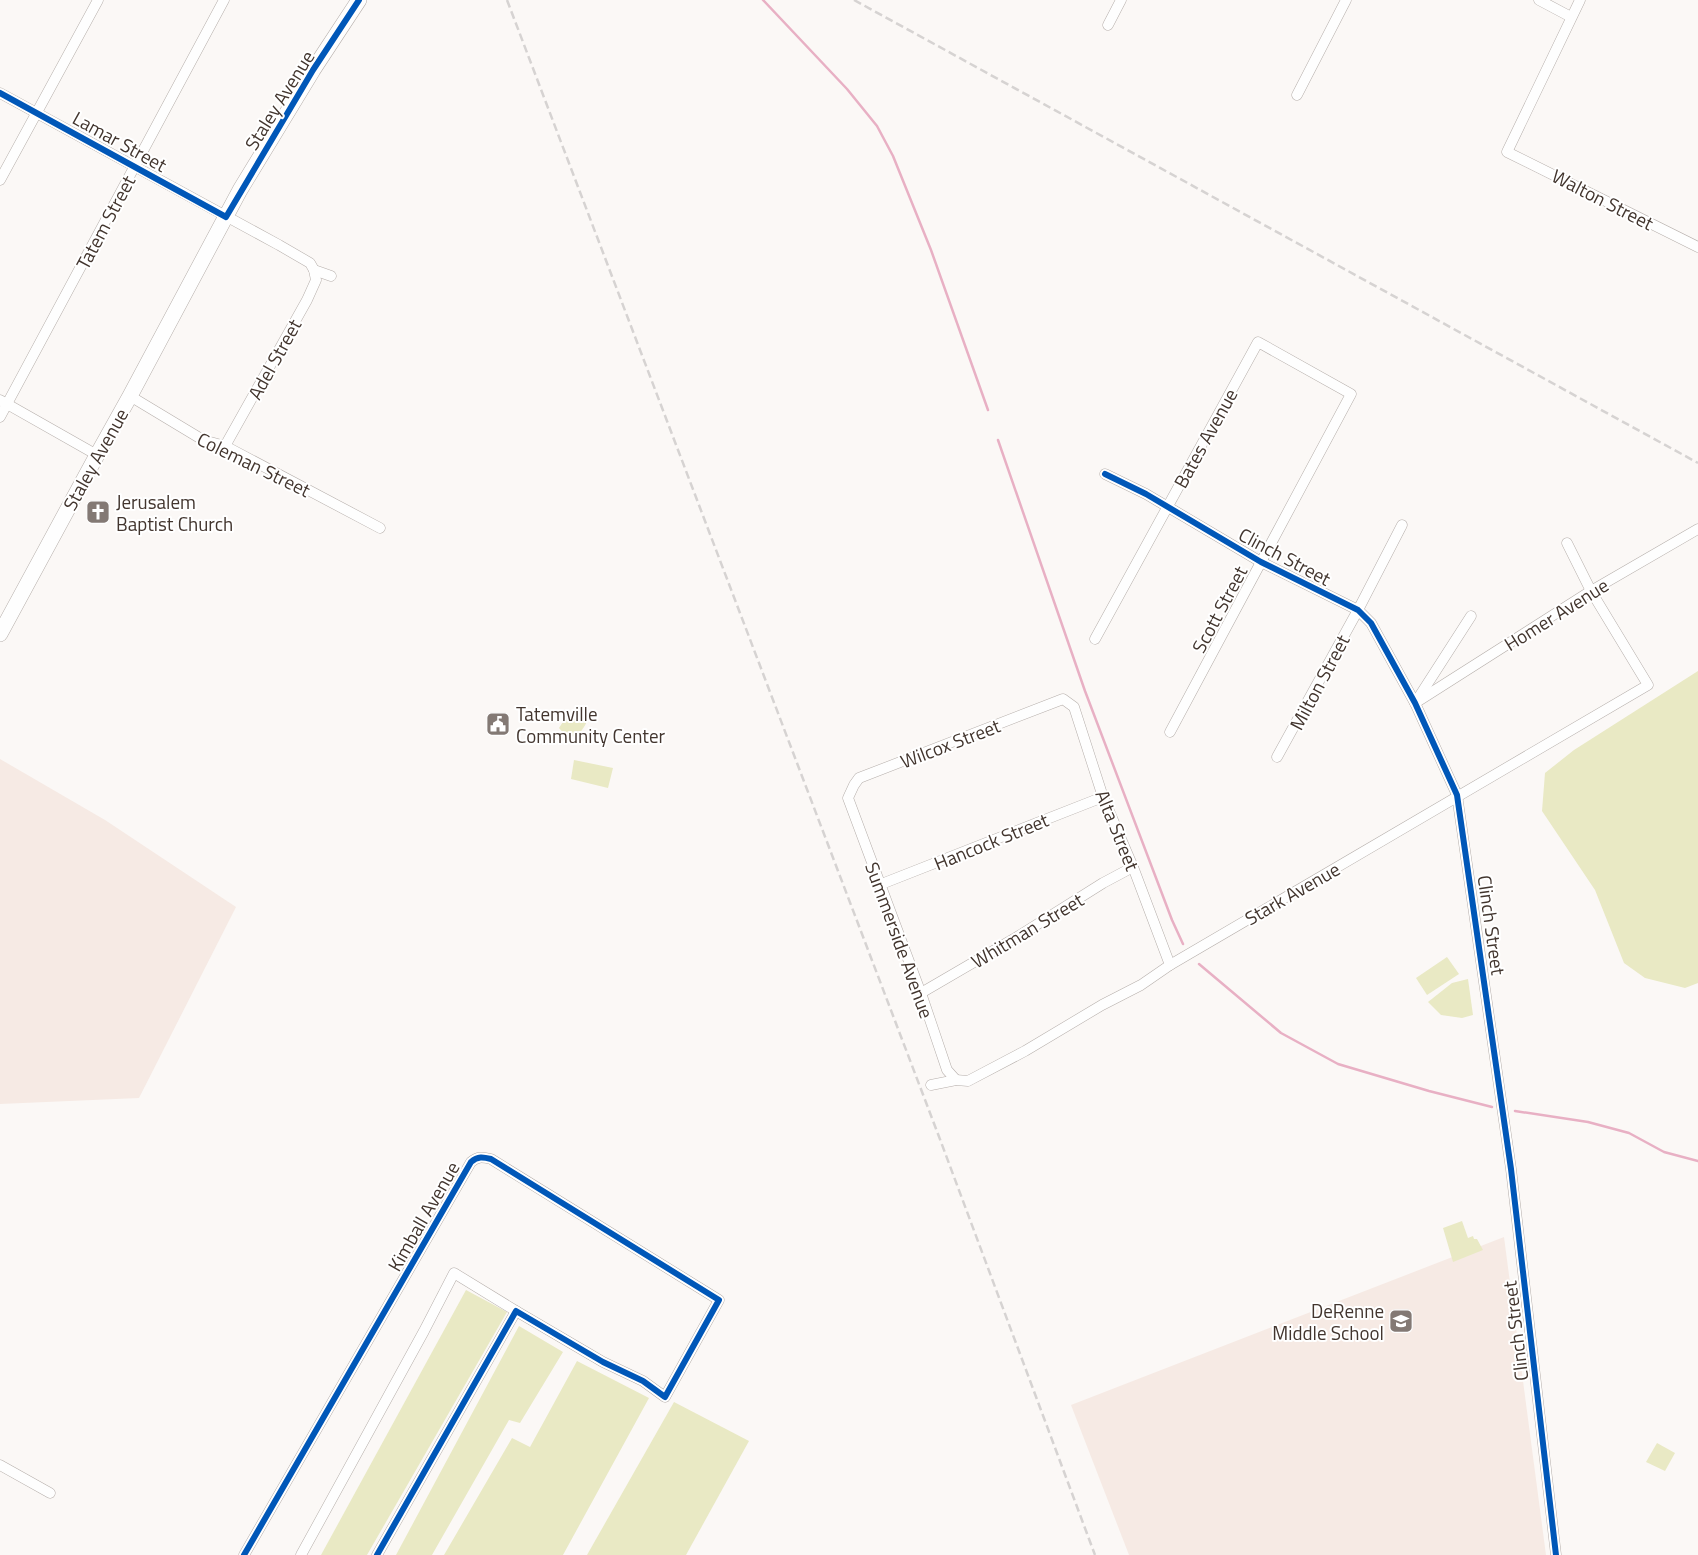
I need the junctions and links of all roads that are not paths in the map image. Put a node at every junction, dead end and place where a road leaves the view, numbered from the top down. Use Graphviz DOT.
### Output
graph roads {
  1 [pos="98,0"];
  2 [pos="224,0"];
  3 [pos="359,0"];
  4 [pos="1121,0"];
  5 [pos="1346,0"];
  6 [pos="1539,0"];
  7 [pos="1580,0"];
  8 [pos="1571,17"];
  9 [pos="1108,25"];
  10 [pos="0,93"];
  11 [pos="1297,95"];
  12 [pos="36,112"];
  13 [pos="134,166"];
  14 [pos="0,180"];
  15 [pos="226,217"];
  16 [pos="1698,247"];
  17 [pos="314,270"];
  18 [pos="331,276"];
  19 [pos="1258,342"];
  20 [pos="130,396"];
  21 [pos="4,402"];
  22 [pos="0,418"];
  23 [pos="226,446"];
  24 [pos="97,455"];
  25 [pos="1105,474"];
  26 [pos="1167,507"];
  27 [pos="1402,525"];
  28 [pos="380,528"];
  29 [pos="1698,529"];
  30 [pos="1567,543"];
  31 [pos="1261,562"];
  32 [pos="1591,591"];
  33 [pos="1358,610"];
  34 [pos="1471,616"];
  35 [pos="0,634"];
  36 [pos="1095,639"];
  37 [pos="1063,699"];
  38 [pos="1415,703"];
  39 [pos="1170,732"];
  40 [pos="1277,757"];
  41 [pos="1457,796"];
  42 [pos="1103,797"];
  43 [pos="848,798"];
  44 [pos="1133,867"];
  45 [pos="879,886"];
  46 [pos="1170,965"];
  47 [pos="920,993"];
  48 [pos="956,1080"];
  49 [pos="932,1084"];
  50 [pos="516,1311"];
  51 [pos="0,1465"];
  52 [pos="50,1492"];
  53 [pos="244,1555"];
  54 [pos="302,1555"];
  55 [pos="377,1555"];
  56 [pos="1556,1555"];
  1 -- 12 [label="street"];
  2 -- 13 [label="street, Tatem Street"];
  3 -- 15 [label="street, Staley Avenue"];
  4 -- 9 [label="street"];
  5 -- 11 [label="street"];
  6 -- 8 [label="street"];
  7 -- 8 [label="street"];
  8 -- 16 [label="street, Walton Street"];
  10 -- 12 [label="street, Lamar Street"];
  12 -- 13 [label="street, Lamar Street"];
  12 -- 14 [label="street"];
  13 -- 15 [label="street, Lamar Street"];
  13 -- 21 [label="street, Tatem Street"];
  15 -- 17 [label="street, Lamar Street"];
  15 -- 20 [label="street, Staley Avenue"];
  17 -- 18 [label="street, Lamar Street"];
  17 -- 23 [label="street, Adel Street"];
  19 -- 26 [label="street, Bates Avenue"];
  19 -- 31 [label="street, Scott Street"];
  20 -- 23 [label="street, Coleman Street"];
  20 -- 24 [label="street, Staley Avenue"];
  21 -- 22 [label="street, Tatem Street"];
  21 -- 24 [label="street"];
  23 -- 28 [label="street, Coleman Street"];
  24 -- 35 [label="street, Staley Avenue"];
  25 -- 26 [label="street, Clinch Street"];
  26 -- 31 [label="street, Clinch Street"];
  26 -- 36 [label="street, Bates Avenue"];
  27 -- 33 [label="street, Milton Street"];
  29 -- 32 [label="street, Homer Avenue"];
  30 -- 32 [label="street"];
  31 -- 33 [label="street, Clinch Street"];
  31 -- 39 [label="street, Scott Street"];
  32 -- 38 [label="street, Homer Avenue"];
  32 -- 41 [label="street, Stark Avenue"];
  33 -- 38 [label="street, Clinch Street"];
  33 -- 40 [label="street, Milton Street"];
  34 -- 38 [label="street"];
  37 -- 42 [label="street, Alta Street"];
  37 -- 43 [label="street, Wilcox Street"];
  38 -- 41 [label="street, Clinch Street"];
  41 -- 46 [label="street, Stark Avenue"];
  41 -- 56 [label="street, Clinch Street"];
  42 -- 44 [label="street, Alta Street"];
  42 -- 45 [label="street, Hancock Street"];
  43 -- 45 [label="street, Summerside Avenue"];
  44 -- 46 [label="street, Alta Street"];
  44 -- 47 [label="street, Whitman Street"];
  45 -- 47 [label="street, Summerside Avenue"];
  46 -- 48 [label="street, Stark Avenue"];
  47 -- 48 [label="street, Summerside Avenue"];
  48 -- 49 [label="street, Stark Avenue"];
  50 -- 53 [label="street, Kimball Avenue"];
  50 -- 54 [label="street"];
  50 -- 55 [label="street"];
  51 -- 52 [label="street"];
}
